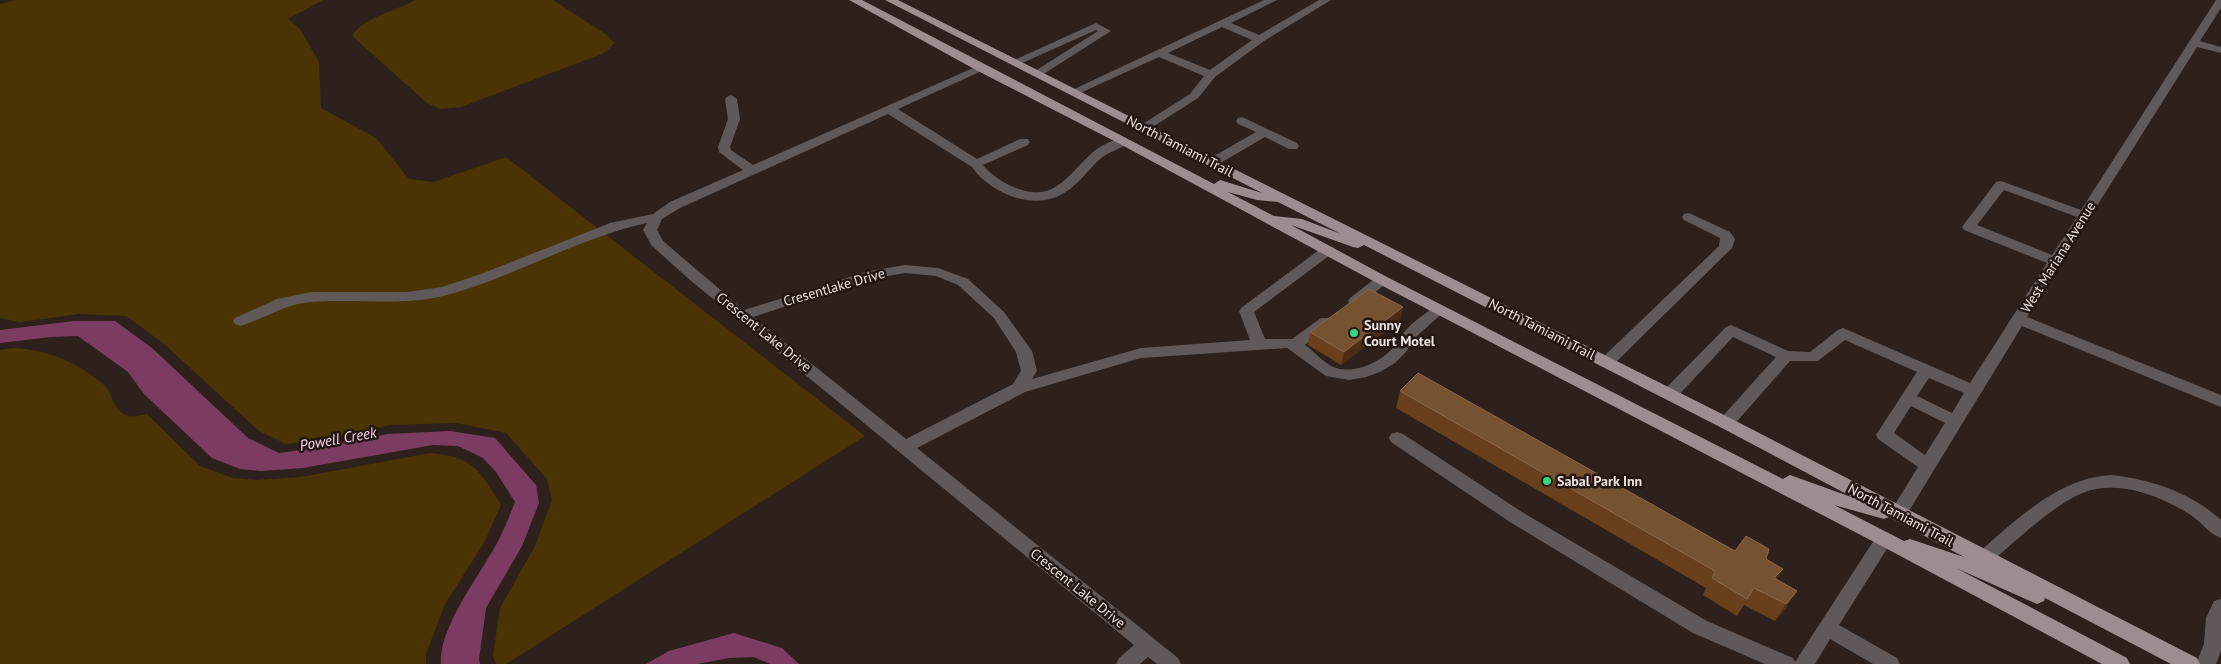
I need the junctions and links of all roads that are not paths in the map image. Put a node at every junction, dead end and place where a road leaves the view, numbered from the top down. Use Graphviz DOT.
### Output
graph roads {
  1 [pos="857,0"];
  2 [pos="890,0"];
  3 [pos="1326,0"];
  4 [pos="2221,0"];
  5 [pos="1264,1"];
  6 [pos="1221,23"];
  7 [pos="1260,39"];
  8 [pos="2195,43"];
  9 [pos="2221,50"];
  10 [pos="1159,53"];
  11 [pos="1016,62"];
  12 [pos="980,68"];
  13 [pos="1038,73"];
  14 [pos="1211,76"];
  15 [pos="1074,92"];
  16 [pos="731,99"];
  17 [pos="888,109"];
  18 [pos="1242,121"];
  19 [pos="1144,127"];
  20 [pos="1265,132"];
  21 [pos="1124,140"];
  22 [pos="1024,142"];
  23 [pos="1293,146"];
  24 [pos="1213,162"];
  25 [pos="976,164"];
  26 [pos="751,170"];
  27 [pos="1187,176"];
  28 [pos="1282,198"];
  29 [pos="2084,215"];
  30 [pos="657,217"];
  31 [pos="1689,217"];
  32 [pos="1271,220"];
  33 [pos="1377,245"];
  34 [pos="1328,250"];
  35 [pos="2055,261"];
  36 [pos="1382,280"];
  37 [pos="1439,310"];
  38 [pos="743,315"];
  39 [pos="2019,319"];
  40 [pos="240,322"];
  41 [pos="1259,344"];
  42 [pos="1296,344"];
  43 [pos="1786,356"];
  44 [pos="1608,362"];
  45 [pos="1926,370"];
  46 [pos="1018,388"];
  47 [pos="1973,391"];
  48 [pos="1670,394"];
  49 [pos="1907,398"];
  50 [pos="2221,402"];
  51 [pos="1955,421"];
  52 [pos="1726,422"];
  53 [pos="1397,438"];
  54 [pos="905,447"];
  55 [pos="1929,466"];
  56 [pos="1750,470"];
  57 [pos="1898,514"];
  58 [pos="2221,531"];
  59 [pos="1884,539"];
  60 [pos="1984,558"];
  61 [pos="2221,607"];
  62 [pos="2087,611"];
  63 [pos="1826,628"];
  64 [pos="1147,645"];
  65 [pos="1126,664"];
  66 [pos="1171,664"];
  67 [pos="1786,664"];
  68 [pos="1804,664"];
  69 [pos="1890,664"];
  70 [pos="2120,664"];
  71 [pos="2190,664"];
  72 [pos="2206,664"];
  1 -- 12 [label="main road, North Tamiami Trail"];
  2 -- 11 [label="main road, North Tamiami Trail"];
  3 -- 7 [label="street"];
  4 -- 8 [label="street, West Mariana Avenue"];
  5 -- 6 [label="street"];
  6 -- 7 [label="street"];
  6 -- 10 [label="street"];
  7 -- 14 [label="street"];
  8 -- 9 [label="street"];
  8 -- 29 [label="street, West Mariana Avenue"];
  10 -- 14 [label="street"];
  10 -- 15 [label="street"];
  11 -- 13 [label="main road, North Tamiami Trail"];
  11 -- 13 [label="street"];
  12 -- 17 [label="street"];
  12 -- 21 [label="main road, North Tamiami Trail"];
  13 -- 15 [label="main road, North Tamiami Trail"];
  14 -- 19 [label="street"];
  15 -- 19 [label="main road, North Tamiami Trail"];
  16 -- 26 [label="street"];
  17 -- 25 [label="street"];
  17 -- 26 [label="street"];
  18 -- 20 [label="street"];
  19 -- 24 [label="main road, North Tamiami Trail"];
  20 -- 23 [label="street"];
  20 -- 24 [label="street"];
  21 -- 25 [label="street"];
  21 -- 27 [label="main road, North Tamiami Trail"];
  22 -- 25 [label="street"];
  24 -- 28 [label="main road, North Tamiami Trail"];
  26 -- 30 [label="street"];
  27 -- 28 [label="main road"];
  27 -- 32 [label="main road, North Tamiami Trail"];
  28 -- 33 [label="main road, North Tamiami Trail"];
  29 -- 35 [label="street, West Mariana Avenue"];
  29 -- 35 [label="street"];
  30 -- 38 [label="street, Crescent Lake Drive"];
  30 -- 40 [label="street"];
  31 -- 44 [label="street"];
  32 -- 33 [label="main road"];
  32 -- 34 [label="main road, North Tamiami Trail"];
  33 -- 44 [label="main road, North Tamiami Trail"];
  34 -- 36 [label="main road, North Tamiami Trail"];
  34 -- 41 [label="street"];
  35 -- 39 [label="street, West Mariana Avenue"];
  36 -- 37 [label="main road, North Tamiami Trail"];
  36 -- 42 [label="street"];
  37 -- 42 [label="street"];
  37 -- 56 [label="main road, North Tamiami Trail"];
  38 -- 46 [label="street, Cresentlake Drive"];
  38 -- 54 [label="street, Crescent Lake Drive"];
  39 -- 47 [label="street, West Mariana Avenue"];
  39 -- 50 [label="street"];
  41 -- 42 [label="street"];
  41 -- 46 [label="street"];
  43 -- 45 [label="street"];
  43 -- 48 [label="street"];
  43 -- 52 [label="street"];
  44 -- 48 [label="main road, North Tamiami Trail"];
  45 -- 47 [label="street"];
  45 -- 49 [label="street"];
  46 -- 54 [label="street"];
  47 -- 51 [label="street, West Mariana Avenue"];
  48 -- 52 [label="main road, North Tamiami Trail"];
  49 -- 51 [label="street"];
  49 -- 55 [label="street"];
  51 -- 55 [label="street, West Mariana Avenue"];
  52 -- 57 [label="main road, North Tamiami Trail"];
  53 -- 67 [label="street"];
  54 -- 64 [label="street, Crescent Lake Drive"];
  55 -- 57 [label="street, West Mariana Avenue"];
  56 -- 57 [label="main road"];
  56 -- 59 [label="main road, North Tamiami Trail"];
  57 -- 60 [label="main road, North Tamiami Trail"];
  58 -- 60 [label="street"];
  59 -- 62 [label="main road"];
  59 -- 63 [label="street"];
  59 -- 70 [label="main road, North Tamiami Trail"];
  60 -- 62 [label="main road, North Tamiami Trail"];
  61 -- 72 [label="street"];
  62 -- 71 [label="main road, North Tamiami Trail"];
  63 -- 68 [label="street"];
  63 -- 69 [label="street"];
  64 -- 65 [label="street"];
  64 -- 66 [label="street, Crescent Lake Drive"];
}
